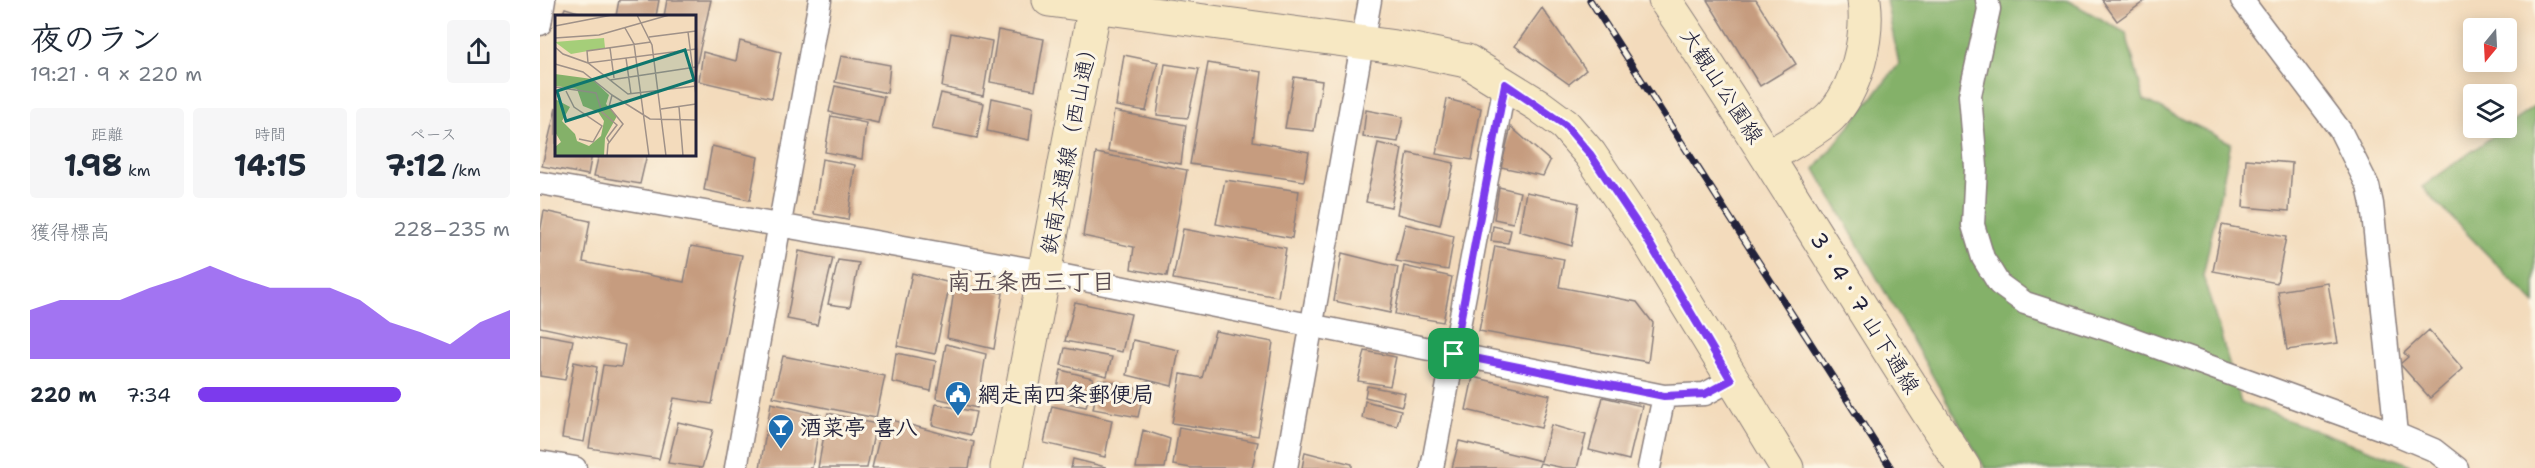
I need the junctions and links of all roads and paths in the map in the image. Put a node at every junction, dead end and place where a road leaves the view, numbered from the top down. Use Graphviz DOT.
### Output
graph roads {
  1 [pos="544,0"];
  2 [pos="820,0"];
  3 [pos="1049,0"];
  4 [pos="1370,0"];
  5 [pos="1665,0"];
  6 [pos="1864,0"];
  7 [pos="1988,0"];
  8 [pos="2242,0"];
  9 [pos="1095,3"];
  10 [pos="540,24"];
  11 [pos="1362,44"];
  12 [pos="1505,84"];
  13 [pos="1768,157"];
  14 [pos="540,183"];
  15 [pos="780,225"];
  16 [pos="1045,272"];
  17 [pos="1312,326"];
  18 [pos="1454,354"];
  19 [pos="1731,380"];
  20 [pos="1664,396"];
  21 [pos="2396,434"];
  22 [pos="540,462"];
  23 [pos="575,468"];
  24 [pos="736,468"];
  25 [pos="1007,468"];
  26 [pos="1286,468"];
  27 [pos="1432,468"];
  28 [pos="1649,468"];
  29 [pos="1787,468"];
  30 [pos="1964,468"];
  31 [pos="2457,468"];
  1 -- 10 [label="street"];
  2 -- 15 [label="street"];
  3 -- 9 [label="street"];
  4 -- 11 [label="street"];
  5 -- 13 [label="street, 大観山公園線"];
  6 -- 13 [label="street, 大観山公園線"];
  7 -- 21 [label="street"];
  8 -- 21 [label="street"];
  9 -- 11 [label="street"];
  9 -- 16 [label="street, 鉄南本通線（西山通）"];
  11 -- 12 [label="street"];
  11 -- 17 [label="street"];
  12 -- 18 [label="street"];
  12 -- 19 [label="street"];
  13 -- 30 [label="street, 3・4・7 山下通線"];
  14 -- 15 [label="street"];
  15 -- 16 [label="street"];
  15 -- 24 [label="street"];
  16 -- 17 [label="street"];
  16 -- 25 [label="street, 鉄南本通線（西山通）"];
  17 -- 18 [label="street"];
  17 -- 26 [label="street"];
  18 -- 20 [label="street"];
  18 -- 27 [label="street"];
  19 -- 20 [label="street"];
  19 -- 29 [label="street"];
  20 -- 28 [label="street"];
  21 -- 31 [label="street"];
  22 -- 23 [label="street"];
}
